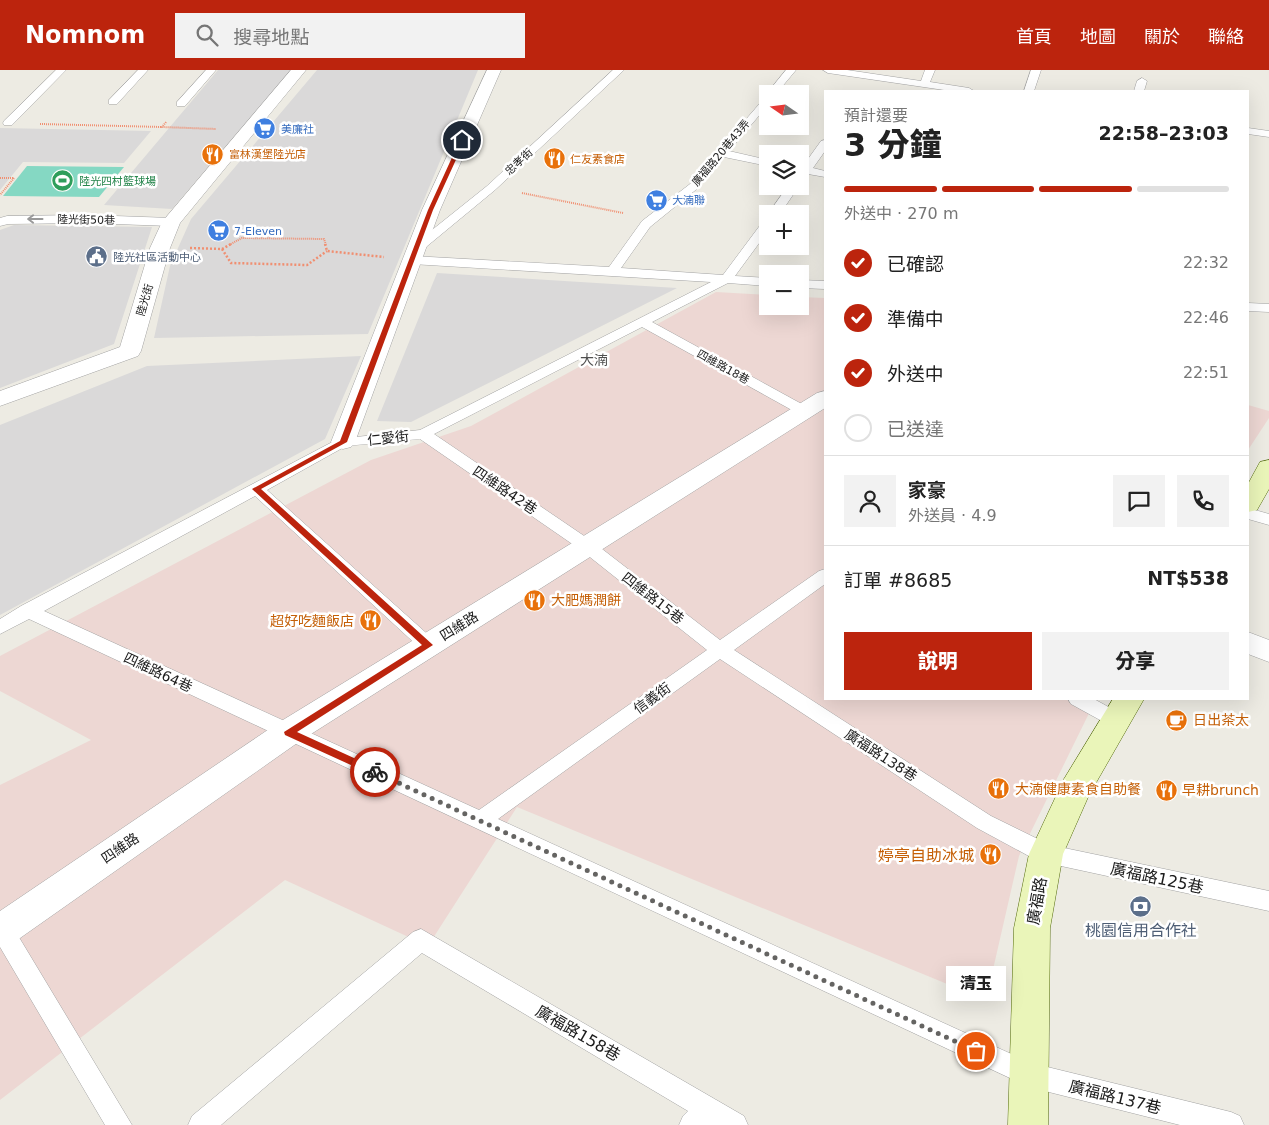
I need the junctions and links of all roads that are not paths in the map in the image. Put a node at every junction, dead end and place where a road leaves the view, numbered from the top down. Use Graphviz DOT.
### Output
graph roads {
  1 [pos="61,70"];
  2 [pos="143,70"];
  3 [pos="211,70"];
  4 [pos="299,70"];
  5 [pos="494,70"];
  6 [pos="619,70"];
  7 [pos="791,70"];
  8 [pos="828,70"];
  9 [pos="930,70"];
  10 [pos="1036,70"];
  11 [pos="926,84"];
  12 [pos="778,85"];
  13 [pos="948,90"];
  14 [pos="1029,90"];
  15 [pos="113,102"];
  16 [pos="181,104"];
  17 [pos="759,109"];
  18 [pos="8,123"];
  19 [pos="1249,131"];
  20 [pos="1269,134"];
  21 [pos="824,144"];
  22 [pos="722,153"];
  23 [pos="759,161"];
  24 [pos="809,163"];
  25 [pos="809,173"];
  26 [pos="824,174"];
  27 [pos="0,222"];
  28 [pos="171,222"];
  29 [pos="759,234"];
  30 [pos="414,255"];
  31 [pos="613,271"];
  32 [pos="726,279"];
  33 [pos="759,281"];
  34 [pos="809,284"];
  35 [pos="824,285"];
  36 [pos="1249,308"];
  37 [pos="1269,308"];
  38 [pos="642,322"];
  39 [pos="0,400"];
  40 [pos="814,405"];
  41 [pos="423,434"];
  42 [pos="343,442"];
  43 [pos="1269,468"];
  44 [pos="256,489"];
  45 [pos="1249,502"];
  46 [pos="1249,513"];
  47 [pos="1269,520"];
  48 [pos="586,546"];
  49 [pos="824,576"];
  50 [pos="27,611"];
  51 [pos="0,627"];
  52 [pos="1249,643"];
  53 [pos="428,645"];
  54 [pos="720,650"];
  55 [pos="1269,651"];
  56 [pos="1082,700"];
  57 [pos="1123,709"];
  58 [pos="289,732"];
  59 [pos="480,821"];
  60 [pos="1046,854"];
  61 [pos="1269,901"];
  62 [pos="1,929"];
  63 [pos="1029,1076"];
  64 [pos="700,1117"];
  65 [pos="119,1125"];
  66 [pos="201,1125"];
  67 [pos="736,1125"];
  68 [pos="1028,1125"];
  69 [pos="1231,1125"];
  1 -- 18 [label="lane"];
  2 -- 15 [label="lane"];
  3 -- 16 [label="lane"];
  4 -- 28 [label="street, 陸光街"];
  5 -- 30 [label="street"];
  6 -- 30 [label="lane, 忠孝街"];
  7 -- 12 [label="lane"];
  8 -- 11 [label="lane"];
  9 -- 11 [label="lane"];
  10 -- 14 [label="lane"];
  11 -- 13 [label="lane"];
  17 -- 22 [label="lane, 廣福路20巷43弄"];
  19 -- 20 [label="lane"];
  21 -- 24 [label="lane"];
  22 -- 23 [label="lane"];
  22 -- 31 [label="lane, 廣福路20巷43弄"];
  25 -- 26 [label="lane"];
  28 -- 27 [label="lane, 陸光街50巷, one-way"];
  28 -- 39 [label="street, 陸光街"];
  29 -- 32 [label="lane"];
  30 -- 31 [label="lane"];
  30 -- 42 [label="street"];
  31 -- 32 [label="lane"];
  32 -- 33 [label="lane"];
  32 -- 38 [label="lane, 仁愛街"];
  34 -- 35 [label="lane"];
  36 -- 37 [label="lane"];
  38 -- 40 [label="lane, 四維路18巷"];
  38 -- 41 [label="lane, 仁愛街"];
  40 -- 48 [label="street, 四維路"];
  41 -- 42 [label="lane, 仁愛街"];
  41 -- 48 [label="lane, 四維路42巷"];
  42 -- 44 [label="lane, 仁愛街"];
  43 -- 45 [label="street"];
  44 -- 50 [label="lane, 仁愛街"];
  44 -- 53 [label="lane"];
  46 -- 47 [label="lane"];
  48 -- 53 [label="street, 四維路"];
  48 -- 54 [label="lane, 四維路15巷"];
  49 -- 54 [label="lane, 信義街"];
  50 -- 51 [label="lane, 仁愛街"];
  50 -- 58 [label="lane, 四維路64巷"];
  52 -- 55 [label="street"];
  53 -- 58 [label="street, 四維路"];
  54 -- 59 [label="lane, 信義街"];
  54 -- 60 [label="lane, 廣福路138巷"];
  56 -- 57 [label="lane"];
  57 -- 60 [label="street, 廣福路"];
  58 -- 59 [label="lane, 四維路64巷"];
  58 -- 62 [label="street, 四維路"];
  59 -- 63 [label="lane, 廣福路137巷"];
  60 -- 61 [label="lane, 廣福路125巷"];
  60 -- 63 [label="street, 廣福路"];
  62 -- 65 [label="lane"];
  63 -- 68 [label="street, 廣福路"];
  63 -- 69 [label="lane, 廣福路137巷"];
  64 -- 66 [label="lane, 廣福路158巷"];
  64 -- 67 [label="lane, 廣福路158巷"];
}
